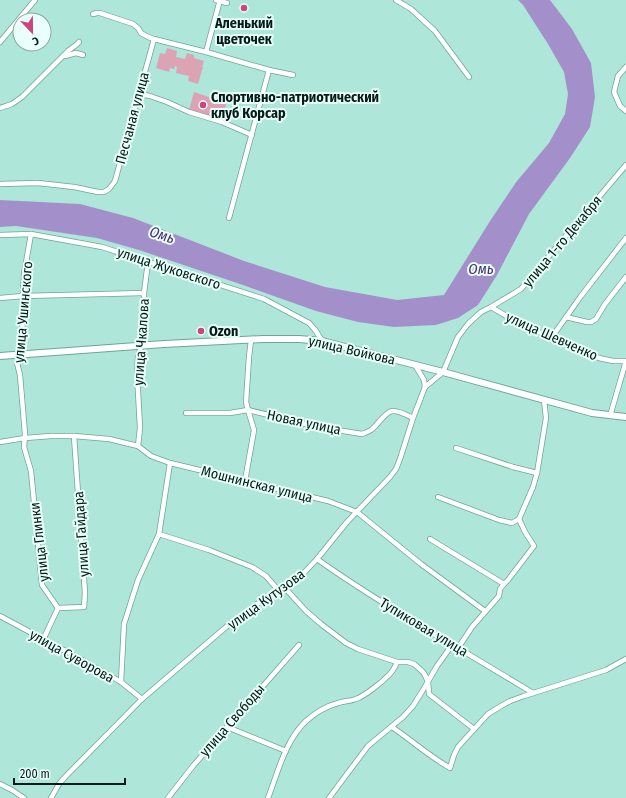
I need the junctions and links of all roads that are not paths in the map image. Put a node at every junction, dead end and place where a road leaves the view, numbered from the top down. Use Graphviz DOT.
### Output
graph roads {
  1 [pos="35,0"];
  2 [pos="219,0"];
  3 [pos="396,0"];
  4 [pos="227,3"];
  5 [pos="93,14"];
  6 [pos="154,39"];
  7 [pos="0,42"];
  8 [pos="79,42"];
  9 [pos="206,52"];
  10 [pos="83,54"];
  11 [pos="64,56"];
  12 [pos="626,67"];
  13 [pos="269,70"];
  14 [pos="293,75"];
  15 [pos="469,77"];
  16 [pos="139,94"];
  17 [pos="0,108"];
  18 [pos="626,111"];
  19 [pos="252,135"];
  20 [pos="626,165"];
  21 [pos="0,184"];
  22 [pos="229,218"];
  23 [pos="31,234"];
  24 [pos="0,235"];
  25 [pos="626,238"];
  26 [pos="148,262"];
  27 [pos="626,276"];
  28 [pos="144,293"];
  29 [pos="23,296"];
  30 [pos="0,298"];
  31 [pos="490,308"];
  32 [pos="566,317"];
  33 [pos="552,337"];
  34 [pos="252,340"];
  35 [pos="322,341"];
  36 [pos="142,346"];
  37 [pos="21,355"];
  38 [pos="0,356"];
  39 [pos="626,361"];
  40 [pos="415,365"];
  41 [pos="443,372"];
  42 [pos="426,387"];
  43 [pos="544,400"];
  44 [pos="248,410"];
  45 [pos="186,413"];
  46 [pos="610,416"];
  47 [pos="626,416"];
  48 [pos="413,418"];
  49 [pos="74,436"];
  50 [pos="25,438"];
  51 [pos="0,442"];
  52 [pos="138,446"];
  53 [pos="456,448"];
  54 [pos="170,463"];
  55 [pos="537,473"];
  56 [pos="245,481"];
  57 [pos="438,497"];
  58 [pos="357,512"];
  59 [pos="519,519"];
  60 [pos="159,534"];
  61 [pos="430,539"];
  62 [pos="317,559"];
  63 [pos="504,584"];
  64 [pos="285,588"];
  65 [pos="278,590"];
  66 [pos="58,608"];
  67 [pos="484,611"];
  68 [pos="0,616"];
  69 [pos="43,640"];
  70 [pos="299,645"];
  71 [pos="452,645"];
  72 [pos="458,648"];
  73 [pos="626,660"];
  74 [pos="397,662"];
  75 [pos="121,682"];
  76 [pos="428,682"];
  77 [pos="533,693"];
  78 [pos="142,699"];
  79 [pos="227,727"];
  80 [pos="392,727"];
  81 [pos="474,729"];
  82 [pos="286,751"];
  83 [pos="0,784"];
  84 [pos="24,798"];
  85 [pos="51,798"];
  86 [pos="168,798"];
  87 [pos="268,798"];
  88 [pos="329,798"];
  1 -- 7 [label="street"];
  2 -- 4 [label="street"];
  2 -- 9 [label="street"];
  3 -- 15 [label="street"];
  5 -- 6 [label="street"];
  6 -- 9 [label="street"];
  6 -- 16 [label="street, Песчаная улица"];
  8 -- 11 [label="street"];
  9 -- 13 [label="street"];
  10 -- 11 [label="street"];
  11 -- 17 [label="street"];
  12 -- 18 [label="street"];
  13 -- 14 [label="street"];
  13 -- 19 [label="street"];
  16 -- 19 [label="street"];
  16 -- 21 [label="street, Песчаная улица"];
  19 -- 22 [label="street"];
  20 -- 31 [label="street, улица 1-го Декабря"];
  23 -- 24 [label="street, улица Жуковского"];
  23 -- 26 [label="street, улица Жуковского"];
  23 -- 29 [label="street, улица Ушинского"];
  25 -- 32 [label="street"];
  26 -- 28 [label="street, улица Чкалова"];
  26 -- 35 [label="street, улица Жуковского"];
  27 -- 32 [label="street"];
  28 -- 29 [label="street"];
  28 -- 36 [label="street, улица Чкалова"];
  29 -- 30 [label="street"];
  29 -- 37 [label="street, улица Ушинского"];
  31 -- 33 [label="street, улица Шевченко"];
  31 -- 41 [label="street, улица Шевченко"];
  32 -- 33 [label="street"];
  33 -- 39 [label="street, улица Шевченко"];
  34 -- 35 [label="main road, улица Войкова"];
  34 -- 36 [label="main road, улица Войкова"];
  34 -- 44 [label="street"];
  35 -- 40 [label="main road, улица Войкова"];
  36 -- 37 [label="main road, улица Войкова"];
  36 -- 52 [label="street, улица Чкалова"];
  37 -- 38 [label="main road, улица Войкова"];
  37 -- 50 [label="street, улица Ушинского"];
  39 -- 46 [label="street"];
  40 -- 41 [label="main road, улица Войкова"];
  40 -- 42 [label="street"];
  41 -- 42 [label="street, улица Кутузова"];
  41 -- 43 [label="main road, улица Войкова"];
  42 -- 48 [label="street, улица Кутузова"];
  43 -- 46 [label="main road, улица Войкова"];
  43 -- 55 [label="street"];
  44 -- 45 [label="street, Новая улица"];
  44 -- 48 [label="street, Новая улица"];
  44 -- 56 [label="street"];
  46 -- 47 [label="main road, улица Войкова"];
  48 -- 58 [label="street, улица Кутузова"];
  49 -- 50 [label="street, Мошнинская улица"];
  49 -- 52 [label="street, Мошнинская улица"];
  49 -- 66 [label="street, улица Гайдара"];
  50 -- 51 [label="street, Мошнинская улица"];
  50 -- 66 [label="street, улица Глинки"];
  52 -- 54 [label="street, Мошнинская улица"];
  53 -- 55 [label="street"];
  54 -- 56 [label="street, Мошнинская улица"];
  54 -- 60 [label="street"];
  55 -- 59 [label="street"];
  56 -- 58 [label="street, Мошнинская улица"];
  57 -- 59 [label="street"];
  58 -- 62 [label="street, улица Кутузова"];
  58 -- 67 [label="street, Мошнинская улица"];
  59 -- 63 [label="street"];
  60 -- 65 [label="street"];
  60 -- 75 [label="street"];
  61 -- 63 [label="street"];
  62 -- 64 [label="street, улица Кутузова"];
  62 -- 71 [label="street, Тупиковая улица"];
  63 -- 67 [label="street"];
  64 -- 65 [label="street, улица Кутузова"];
  64 -- 74 [label="street"];
  65 -- 78 [label="street, улица Кутузова"];
  66 -- 69 [label="street"];
  67 -- 72 [label="street"];
  68 -- 69 [label="street, улица Суворова"];
  69 -- 75 [label="street, улица Суворова"];
  70 -- 79 [label="street, улица Свободы"];
  71 -- 72 [label="street, Тупиковая улица"];
  71 -- 76 [label="street"];
  72 -- 77 [label="street, Тупиковая улица"];
  73 -- 77 [label="street"];
  74 -- 76 [label="street"];
  74 -- 82 [label="street"];
  75 -- 78 [label="street, улица Суворова"];
  76 -- 80 [label="street"];
  76 -- 81 [label="street"];
  77 -- 81 [label="street"];
  78 -- 85 [label="street, улица Кутузова"];
  79 -- 82 [label="street"];
  79 -- 86 [label="street, улица Свободы"];
  80 -- 81 [label="street"];
  80 -- 88 [label="street"];
  82 -- 87 [label="street"];
  83 -- 84 [label="street"];
}
